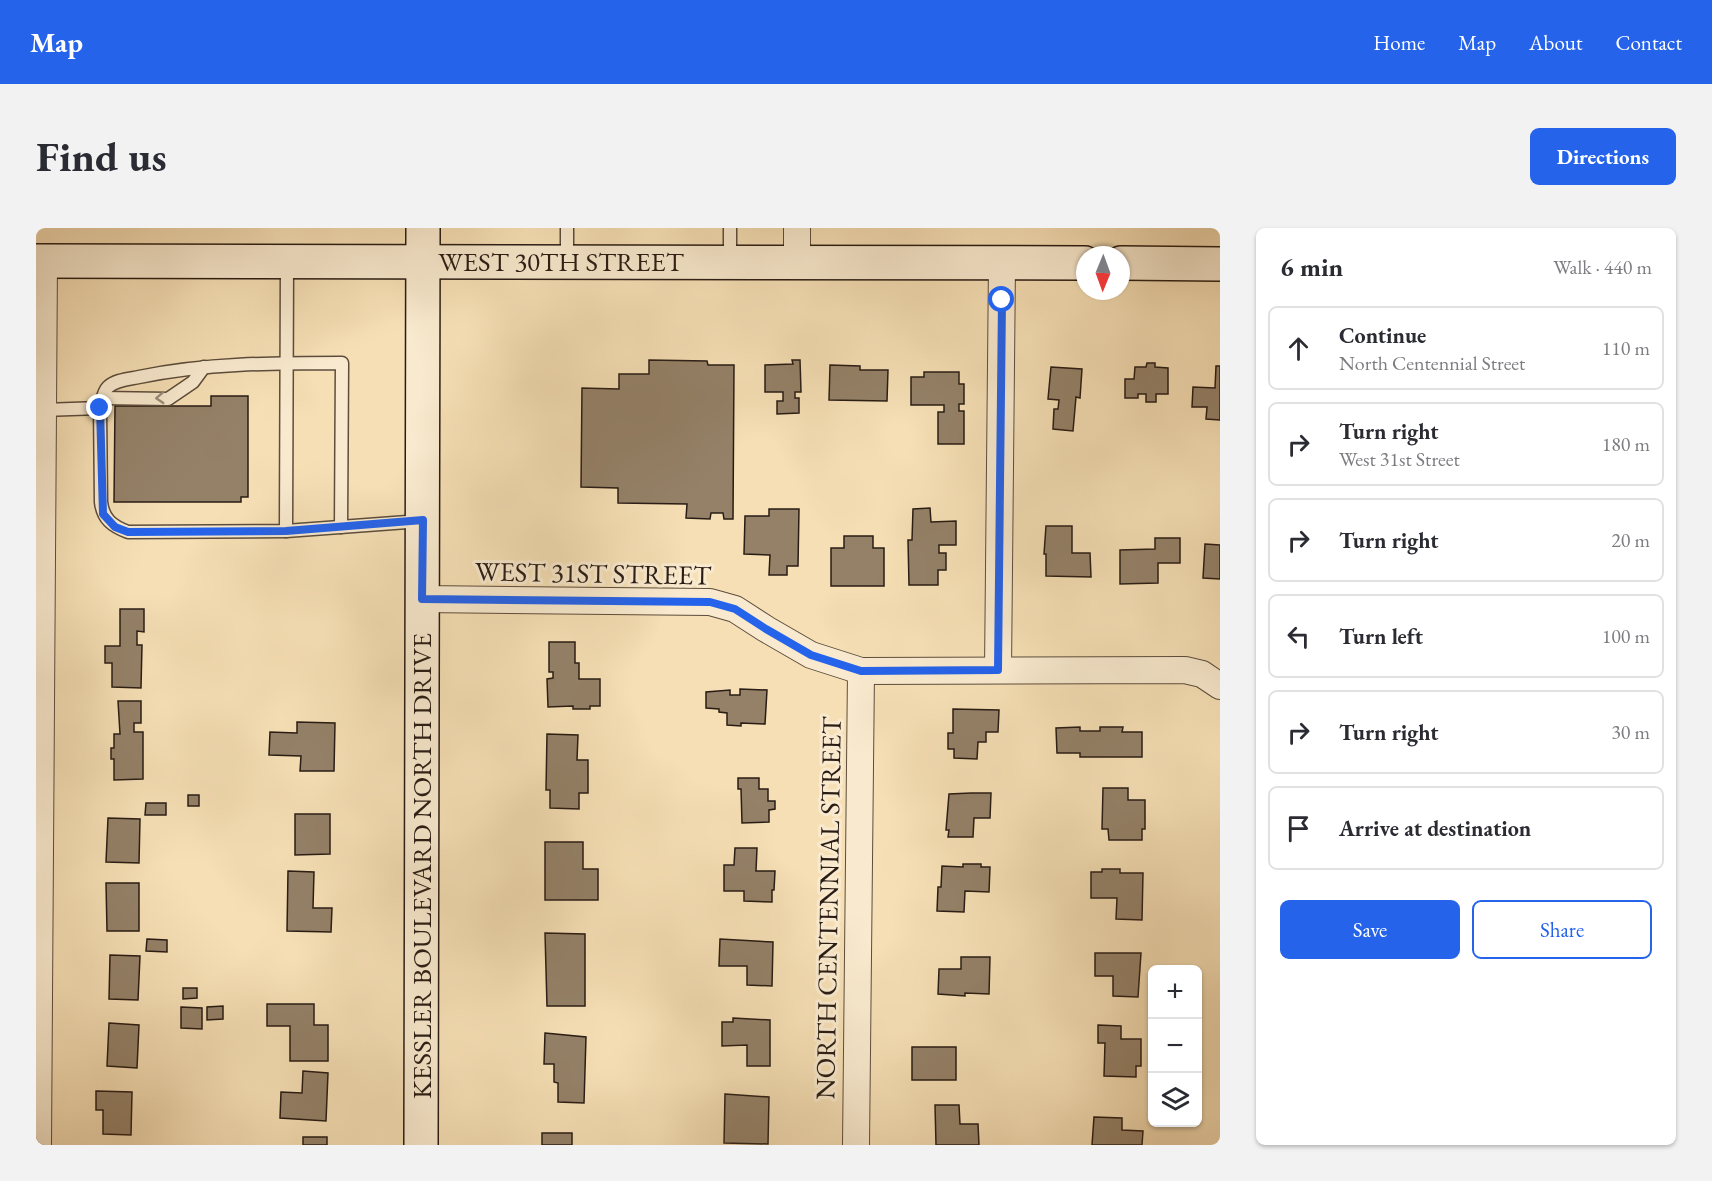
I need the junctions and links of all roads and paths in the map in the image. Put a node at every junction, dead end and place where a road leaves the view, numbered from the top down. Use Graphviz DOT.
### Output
graph roads {
  1 [pos="423,228"];
  2 [pos="567,228"];
  3 [pos="730,228"];
  4 [pos="797,228"];
  5 [pos="40,261"];
  6 [pos="287,261"];
  7 [pos="423,261"];
  8 [pos="567,261"];
  9 [pos="730,262"];
  10 [pos="797,262"];
  11 [pos="1002,263"];
  12 [pos="1076,263"];
  13 [pos="1130,263"];
  14 [pos="1220,264"];
  15 [pos="286,363"];
  16 [pos="204,367"];
  17 [pos="102,403"];
  18 [pos="43,410"];
  19 [pos="39,514"];
  20 [pos="423,520"];
  21 [pos="341,527"];
  22 [pos="286,531"];
  23 [pos="39,561"];
  24 [pos="422,599"];
  25 [pos="998,670"];
  26 [pos="861,671"];
  27 [pos="1216,682"];
  28 [pos="38,1145"];
  29 [pos="421,1145"];
  30 [pos="856,1145"];
  1 -- 7 [label="main road, KESSLER BOULEVARD NORTH DRIVE"];
  2 -- 8 [label="lane"];
  3 -- 9 [label="lane"];
  4 -- 10 [label="street"];
  5 -- 6 [label="main road, WEST 30TH STREET"];
  5 -- 18 [label="street"];
  6 -- 7 [label="main road, WEST 30TH STREET"];
  6 -- 15 [label="lane"];
  7 -- 8 [label="main road, WEST 30TH STREET"];
  7 -- 20 [label="main road, KESSLER BOULEVARD NORTH DRIVE"];
  8 -- 9 [label="main road, WEST 30TH STREET"];
  9 -- 10 [label="main road, WEST 30TH STREET"];
  10 -- 11 [label="main road, WEST 30TH STREET"];
  11 -- 12 [label="main road, WEST 30TH STREET"];
  11 -- 25 [label="street"];
  13 -- 14 [label="main road"];
  15 -- 16 [label="lane"];
  15 -- 21 [label="lane"];
  15 -- 22 [label="lane"];
  16 -- 17 [label="lane, one-way"];
  16 -- 17 [label="lane"];
  17 -- 18 [label="lane"];
  17 -- 22 [label="lane"];
  18 -- 19 [label="street"];
  19 -- 23 [label="street"];
  20 -- 21 [label="lane"];
  20 -- 24 [label="main road, KESSLER BOULEVARD NORTH DRIVE"];
  21 -- 22 [label="lane"];
  23 -- 28 [label="street"];
  24 -- 26 [label="street, WEST 31ST STREET"];
  24 -- 29 [label="main road, KESSLER BOULEVARD NORTH DRIVE"];
  25 -- 26 [label="street, WEST 31ST STREET"];
  25 -- 27 [label="street, WEST 31ST STREET"];
  26 -- 30 [label="street, NORTH CENTENNIAL STREET"];
}
